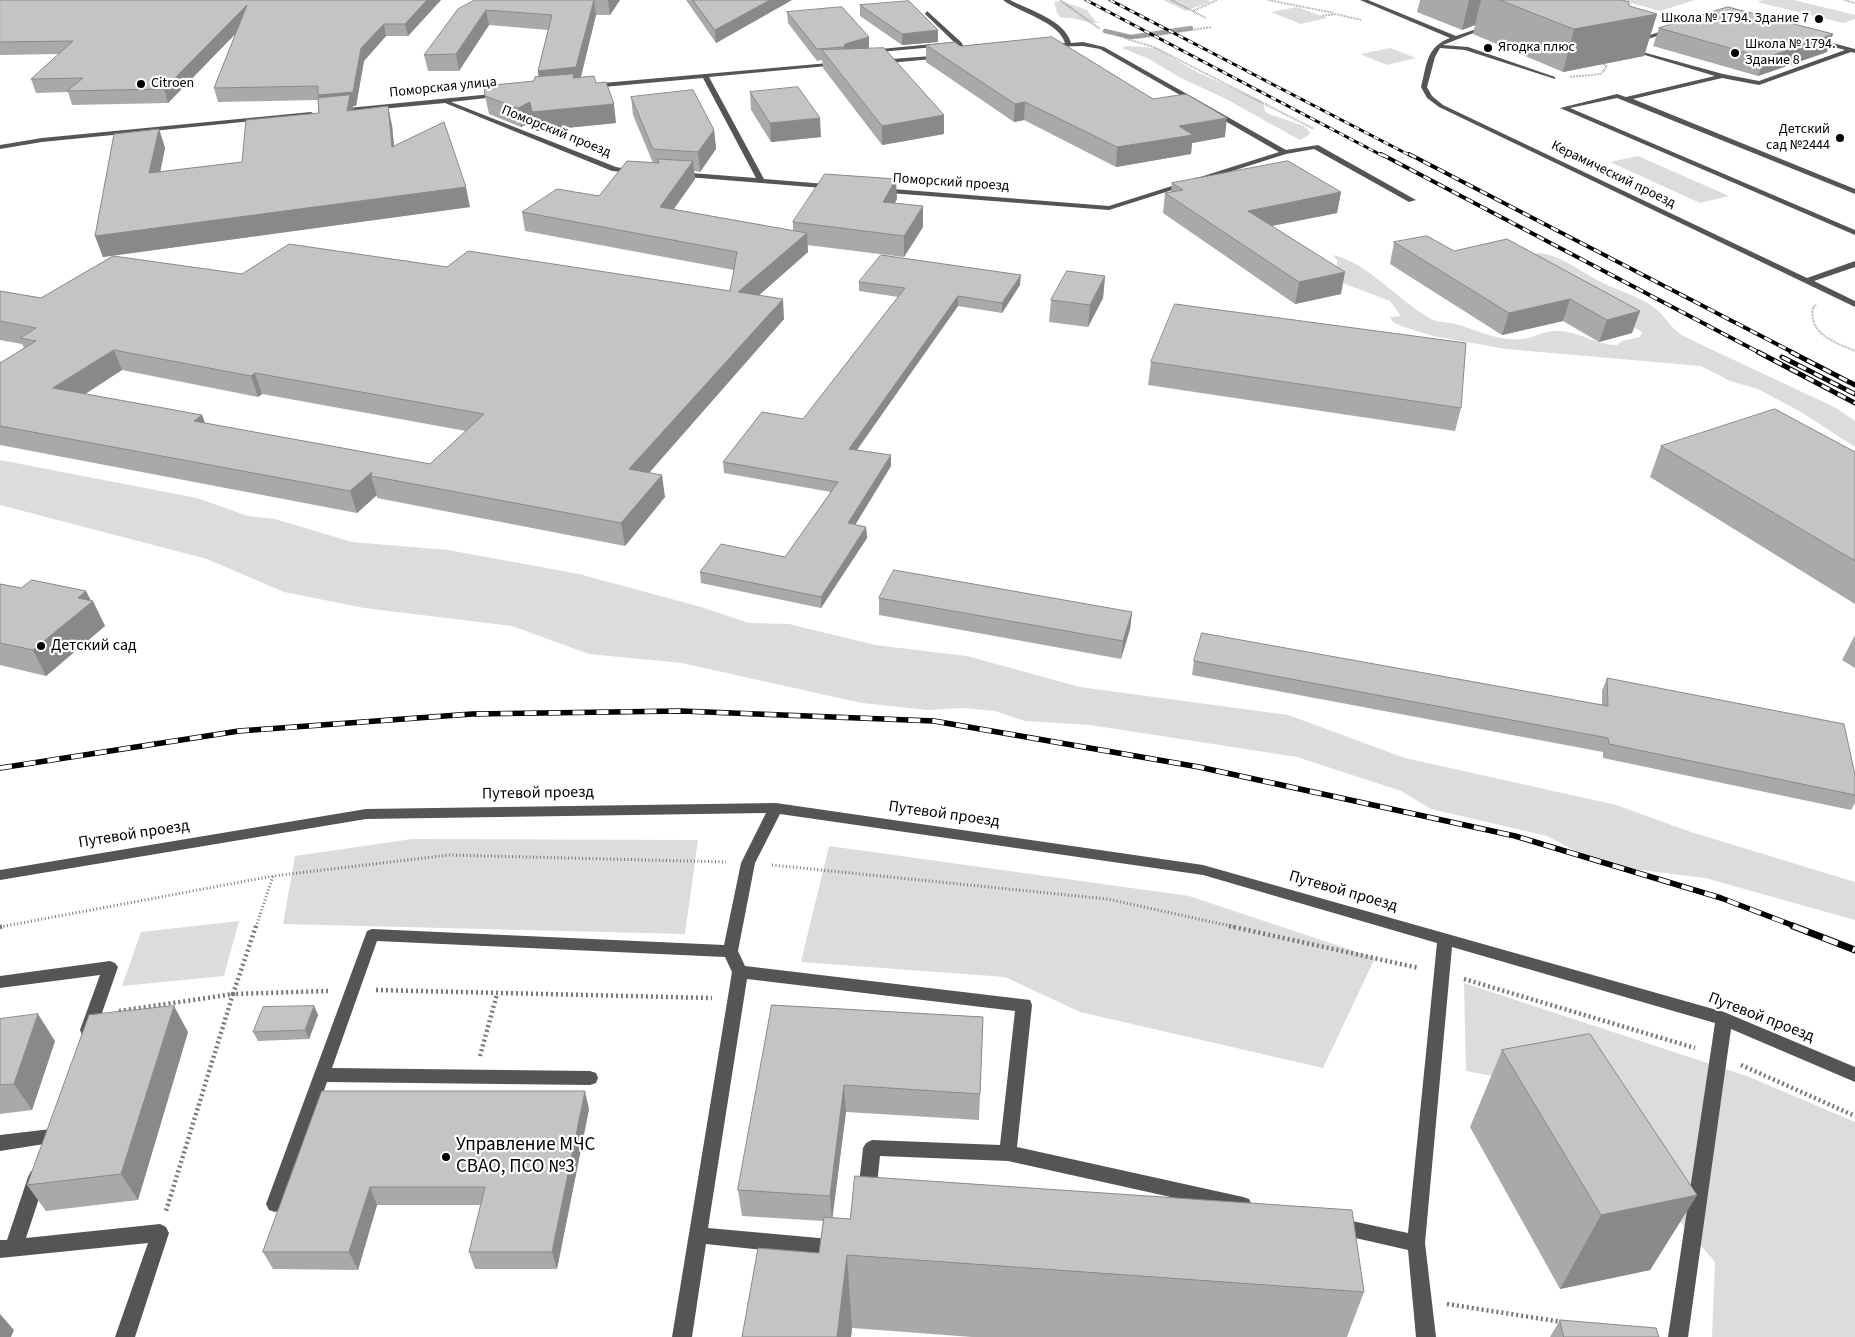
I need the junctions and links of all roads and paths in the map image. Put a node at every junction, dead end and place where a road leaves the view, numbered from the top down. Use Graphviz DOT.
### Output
graph roads {
  1 [pos="1006,0"];
  2 [pos="1060,0"];
  3 [pos="1171,0"];
  4 [pos="1217,0"];
  5 [pos="1268,0"];
  6 [pos="1363,0"];
  7 [pos="1844,0"];
  8 [pos="1855,3"];
  9 [pos="1380,7"];
  10 [pos="1192,11"];
  11 [pos="927,13"];
  12 [pos="1336,14"];
  13 [pos="1322,16"];
  14 [pos="1206,18"];
  15 [pos="1498,21"];
  16 [pos="1212,27"];
  17 [pos="1661,28"];
  18 [pos="1678,28"];
  19 [pos="1102,30"];
  20 [pos="1670,30"];
  21 [pos="1108,34"];
  22 [pos="1116,35"];
  23 [pos="1454,37"];
  24 [pos="1804,37"];
  25 [pos="959,43"];
  26 [pos="1068,44"];
  27 [pos="1438,46"];
  28 [pos="1037,47"];
  29 [pos="1853,50"];
  30 [pos="961,54"];
  31 [pos="858,55"];
  32 [pos="952,55"];
  33 [pos="841,60"];
  34 [pos="832,62"];
  35 [pos="849,62"];
  36 [pos="1598,62"];
  37 [pos="866,63"];
  38 [pos="705,75"];
  39 [pos="1722,76"];
  40 [pos="1553,78"];
  41 [pos="588,87"];
  42 [pos="509,94"];
  43 [pos="1626,99"];
  44 [pos="441,101"];
  45 [pos="334,112"];
  46 [pos="314,114"];
  47 [pos="1317,131"];
  48 [pos="0,147"];
  49 [pos="1285,152"];
  50 [pos="644,171"];
  51 [pos="674,174"];
  52 [pos="761,181"];
  53 [pos="841,187"];
  54 [pos="871,189"];
  55 [pos="1855,192"];
  56 [pos="1412,200"];
  57 [pos="1855,233"];
  58 [pos="1855,264"];
  59 [pos="1806,281"];
  60 [pos="1820,304"];
  61 [pos="1855,304"];
  62 [pos="1855,351"];
  63 [pos="776,808"];
  64 [pos="748,863"];
  65 [pos="0,875"];
  66 [pos="273,876"];
  67 [pos="0,927"];
  68 [pos="1445,939"];
  69 [pos="730,951"];
  70 [pos="740,972"];
  71 [pos="1442,973"];
  72 [pos="0,982"];
  73 [pos="353,990"];
  74 [pos="233,994"];
  75 [pos="497,994"];
  76 [pos="736,998"];
  77 [pos="94,1015"];
  78 [pos="1724,1019"];
  79 [pos="84,1043"];
  80 [pos="1719,1055"];
  81 [pos="322,1075"];
  82 [pos="1855,1075"];
  83 [pos="473,1077"];
  84 [pos="590,1078"];
  85 [pos="1855,1116"];
  86 [pos="58,1118"];
  87 [pos="51,1137"];
  88 [pos="0,1143"];
  89 [pos="1008,1153"];
  90 [pos="275,1204"];
  91 [pos="1261,1209"];
  92 [pos="865,1214"];
  93 [pos="1319,1222"];
  94 [pos="160,1233"];
  95 [pos="697,1234"];
  96 [pos="1416,1243"];
  97 [pos="7,1248"];
  98 [pos="830,1248"];
  99 [pos="1422,1301"];
  100 [pos="1569,1322"];
  101 [pos="125,1337"];
  102 [pos="682,1337"];
  103 [pos="1426,1337"];
  104 [pos="1678,1337"];
  1 -- 26 [label="street"];
  2 -- 19 [label="path"];
  3 -- 10 [label="path"];
  4 -- 10 [label="path"];
  5 -- 12 [label="path"];
  6 -- 9 [label="street"];
  7 -- 8 [label="path"];
  9 -- 12 [label="path"];
  9 -- 23 [label="street"];
  10 -- 14 [label="path"];
  11 -- 25 [label="street"];
  12 -- 13 [label="path"];
  15 -- 23 [label="street"];
  16 -- 22 [label="path"];
  17 -- 20 [label="street"];
  18 -- 20 [label="street"];
  20 -- 39 [label="street"];
  21 -- 47 [label="path"];
  23 -- 27 [label="street"];
  24 -- 29 [label="street"];
  25 -- 30 [label="street"];
  25 -- 31 [label="street"];
  26 -- 28 [label="street"];
  26 -- 49 [label="street"];
  27 -- 40 [label="street"];
  27 -- 59 [label="street, Керамический проезд"];
  29 -- 39 [label="street"];
  32 -- 37 [label="street"];
  33 -- 34 [label="street"];
  34 -- 35 [label="street"];
  34 -- 38 [label="street"];
  36 -- 40 [label="path"];
  38 -- 41 [label="street"];
  38 -- 52 [label="street"];
  39 -- 43 [label="street"];
  42 -- 44 [label="street, Поморская улица"];
  43 -- 55 [label="street"];
  43 -- 57 [label="street"];
  44 -- 45 [label="street, Поморская улица"];
  44 -- 50 [label="street, Поморский проезд"];
  46 -- 48 [label="street"];
  49 -- 54 [label="street, Поморский проезд"];
  49 -- 56 [label="street, Поморский проезд"];
  51 -- 52 [label="street"];
  52 -- 53 [label="street"];
  58 -- 59 [label="street"];
  59 -- 61 [label="street, Керамический проезд"];
  60 -- 62 [label="path"];
  63 -- 64 [label="street"];
  63 -- 65 [label="street, Путевой проезд"];
  63 -- 68 [label="street, Путевой проезд"];
  64 -- 66 [label="path"];
  64 -- 69 [label="street"];
  64 -- 71 [label="path"];
  66 -- 67 [label="path"];
  66 -- 74 [label="path"];
  68 -- 71 [label="street"];
  68 -- 78 [label="street, Путевой проезд"];
  69 -- 70 [label="street"];
  69 -- 73 [label="street"];
  70 -- 76 [label="street"];
  70 -- 89 [label="street"];
  71 -- 80 [label="path"];
  71 -- 96 [label="street"];
  72 -- 77 [label="street"];
  73 -- 74 [label="path"];
  73 -- 75 [label="path"];
  73 -- 81 [label="street"];
  74 -- 77 [label="path"];
  74 -- 94 [label="path"];
  75 -- 76 [label="path"];
  75 -- 83 [label="path"];
  76 -- 95 [label="street"];
  77 -- 79 [label="street"];
  78 -- 80 [label="street"];
  78 -- 82 [label="street, Путевой проезд"];
  80 -- 85 [label="path"];
  80 -- 104 [label="street"];
  81 -- 83 [label="street"];
  81 -- 90 [label="street"];
  83 -- 84 [label="street"];
  86 -- 87 [label="street"];
  87 -- 88 [label="street"];
  87 -- 97 [label="street"];
  89 -- 91 [label="street"];
  89 -- 92 [label="street"];
  93 -- 96 [label="street"];
  94 -- 97 [label="street"];
  94 -- 101 [label="street"];
  95 -- 98 [label="street"];
  95 -- 102 [label="street"];
  96 -- 99 [label="street"];
  99 -- 100 [label="path"];
  99 -- 103 [label="street"];
}
